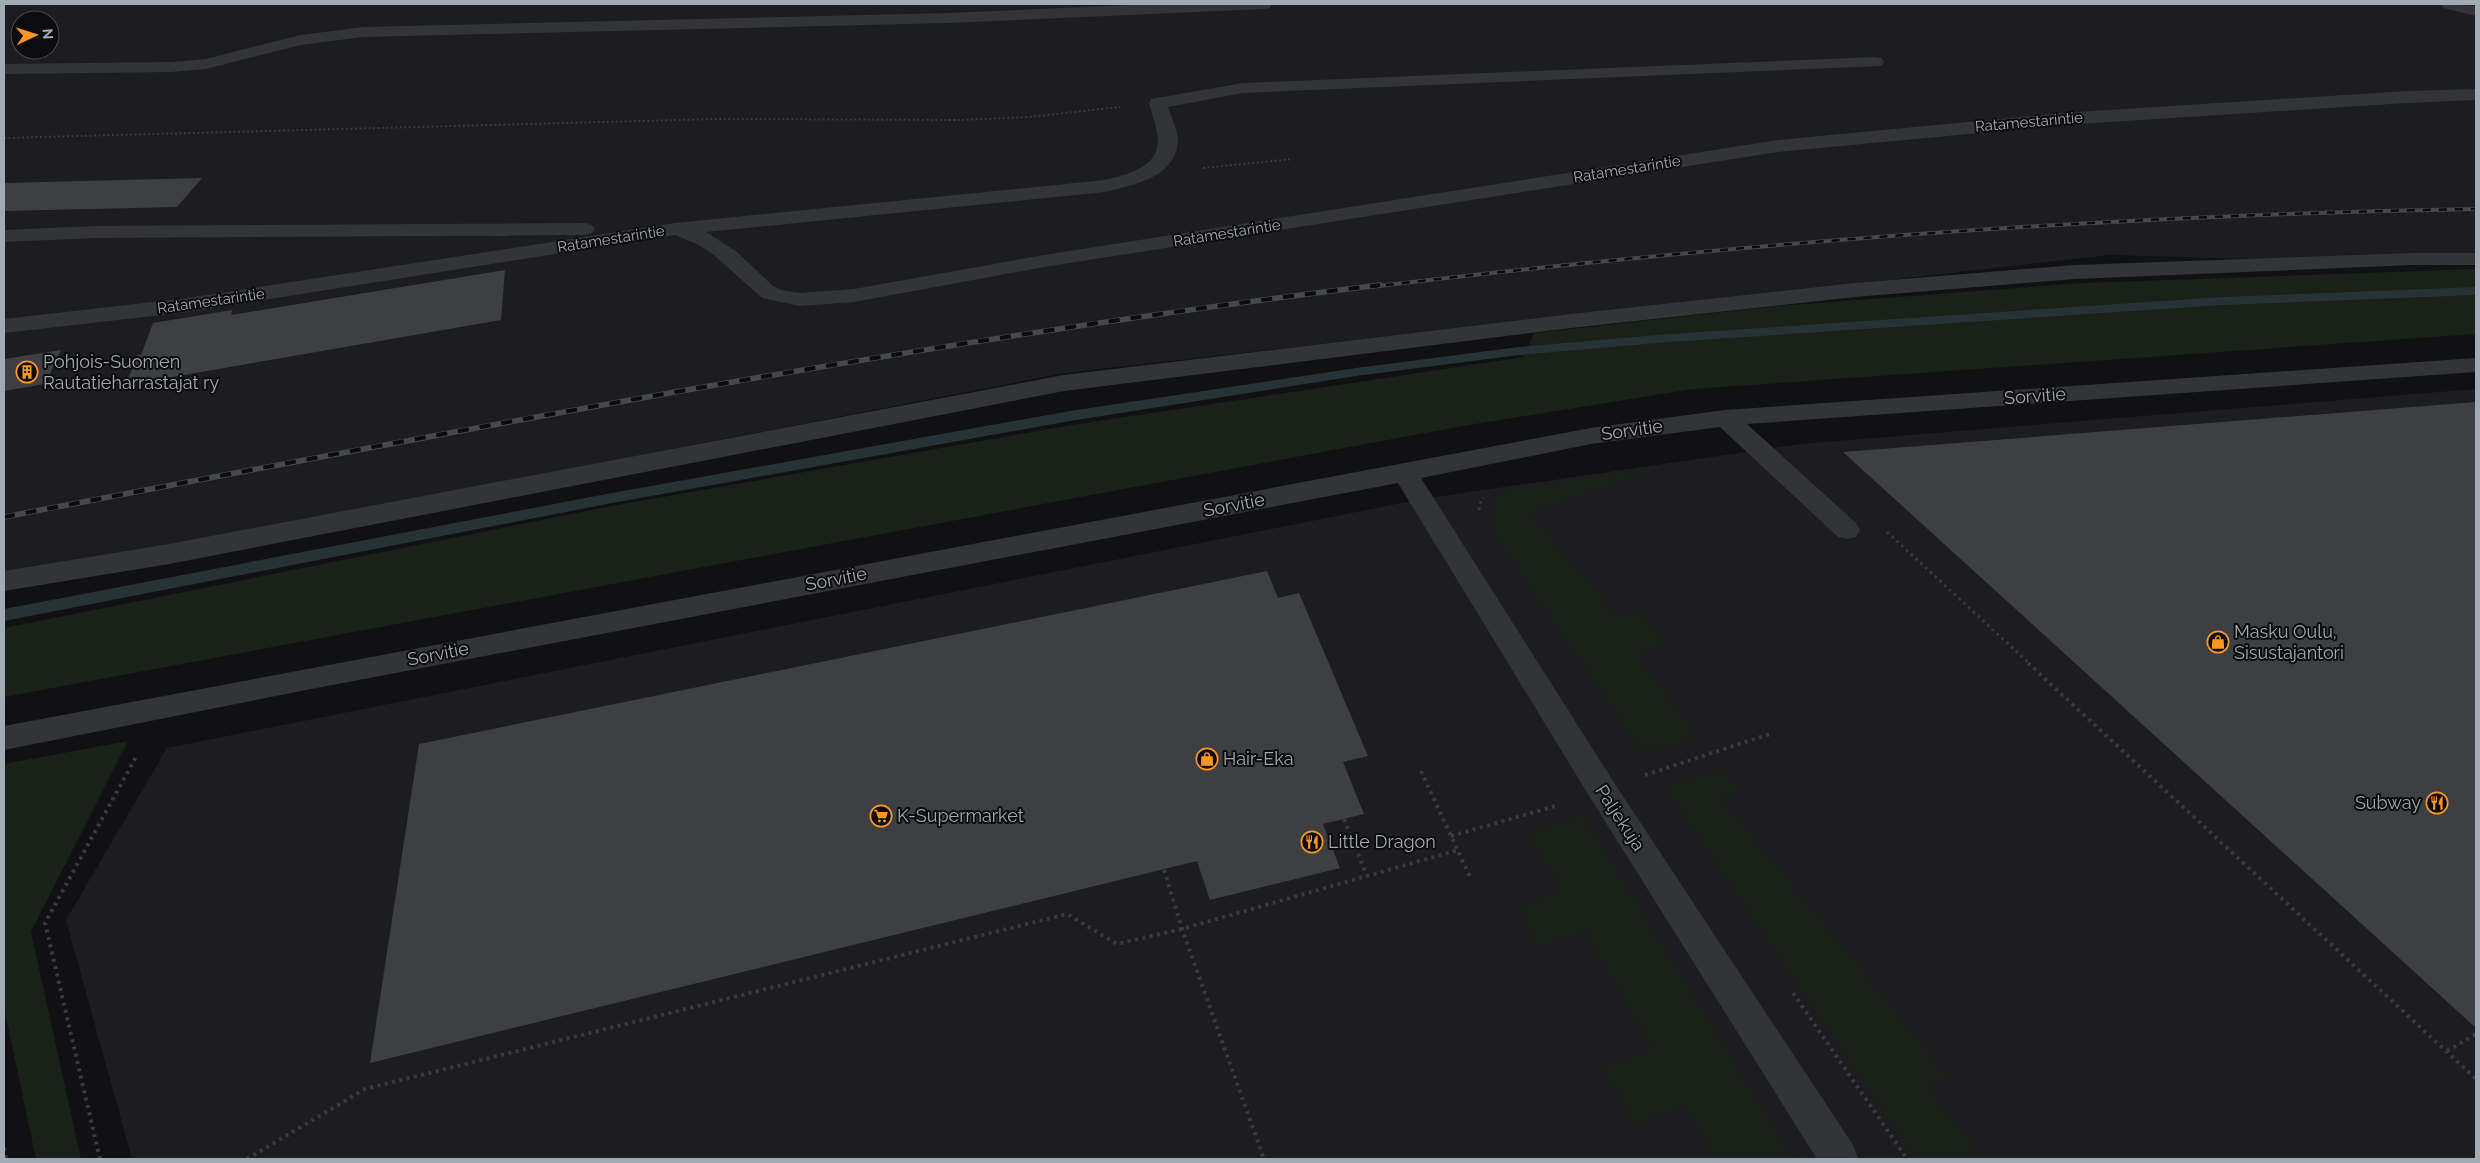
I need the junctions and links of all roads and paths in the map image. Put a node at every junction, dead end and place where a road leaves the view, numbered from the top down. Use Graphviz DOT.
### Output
graph roads {
  1 [pos="1264,4"];
  2 [pos="2450,4"];
  3 [pos="2476,11"];
  4 [pos="1875,62"];
  5 [pos="4,69"];
  6 [pos="2476,95"];
  7 [pos="1158,103"];
  8 [pos="4,138"];
  9 [pos="1293,159"];
  10 [pos="1157,168"];
  11 [pos="675,229"];
  12 [pos="4,236"];
  13 [pos="2476,259"];
  14 [pos="4,326"];
  15 [pos="2476,365"];
  16 [pos="1725,418"];
  17 [pos="1405,474"];
  18 [pos="1488,495"];
  19 [pos="1478,514"];
  20 [pos="1882,528"];
  21 [pos="1846,530"];
  22 [pos="4,581"];
  23 [pos="156,707"];
  24 [pos="4,738"];
  25 [pos="1421,771"];
  26 [pos="1643,775"];
  27 [pos="1649,783"];
  28 [pos="1344,819"];
  29 [pos="1458,850"];
  30 [pos="1164,870"];
  31 [pos="1366,876"];
  32 [pos="1470,878"];
  33 [pos="1182,929"];
  34 [pos="1789,988"];
  35 [pos="2476,1034"];
  36 [pos="2446,1051"];
  37 [pos="2476,1079"];
  38 [pos="4,1148"];
  39 [pos="6,1159"];
  40 [pos="100,1159"];
  41 [pos="247,1159"];
  42 [pos="1264,1159"];
  43 [pos="1838,1159"];
  44 [pos="1907,1159"];
  1 -- 5 [label="street"];
  2 -- 3 [label="street"];
  4 -- 7 [label="street"];
  6 -- 11 [label="street, Ratamestarintie"];
  7 -- 8 [label="path"];
  7 -- 10 [label="street"];
  9 -- 10 [label="path"];
  10 -- 11 [label="street"];
  11 -- 12 [label="street"];
  11 -- 14 [label="street, Ratamestarintie"];
  13 -- 22 [label="street"];
  15 -- 16 [label="street, Sorvitie"];
  16 -- 17 [label="street, Sorvitie"];
  16 -- 21 [label="street"];
  17 -- 23 [label="street, Sorvitie"];
  17 -- 43 [label="street, Paljekuja"];
  18 -- 19 [label="path"];
  20 -- 36 [label="path"];
  23 -- 24 [label="street, Sorvitie"];
  23 -- 40 [label="path"];
  25 -- 29 [label="path"];
  26 -- 27 [label="path"];
  28 -- 31 [label="path"];
  29 -- 31 [label="path"];
  29 -- 32 [label="path"];
  30 -- 33 [label="path"];
  31 -- 33 [label="path"];
  33 -- 41 [label="path"];
  33 -- 42 [label="path"];
  34 -- 44 [label="path"];
  35 -- 36 [label="path"];
  36 -- 37 [label="path"];
  38 -- 39 [label="path"];
}
